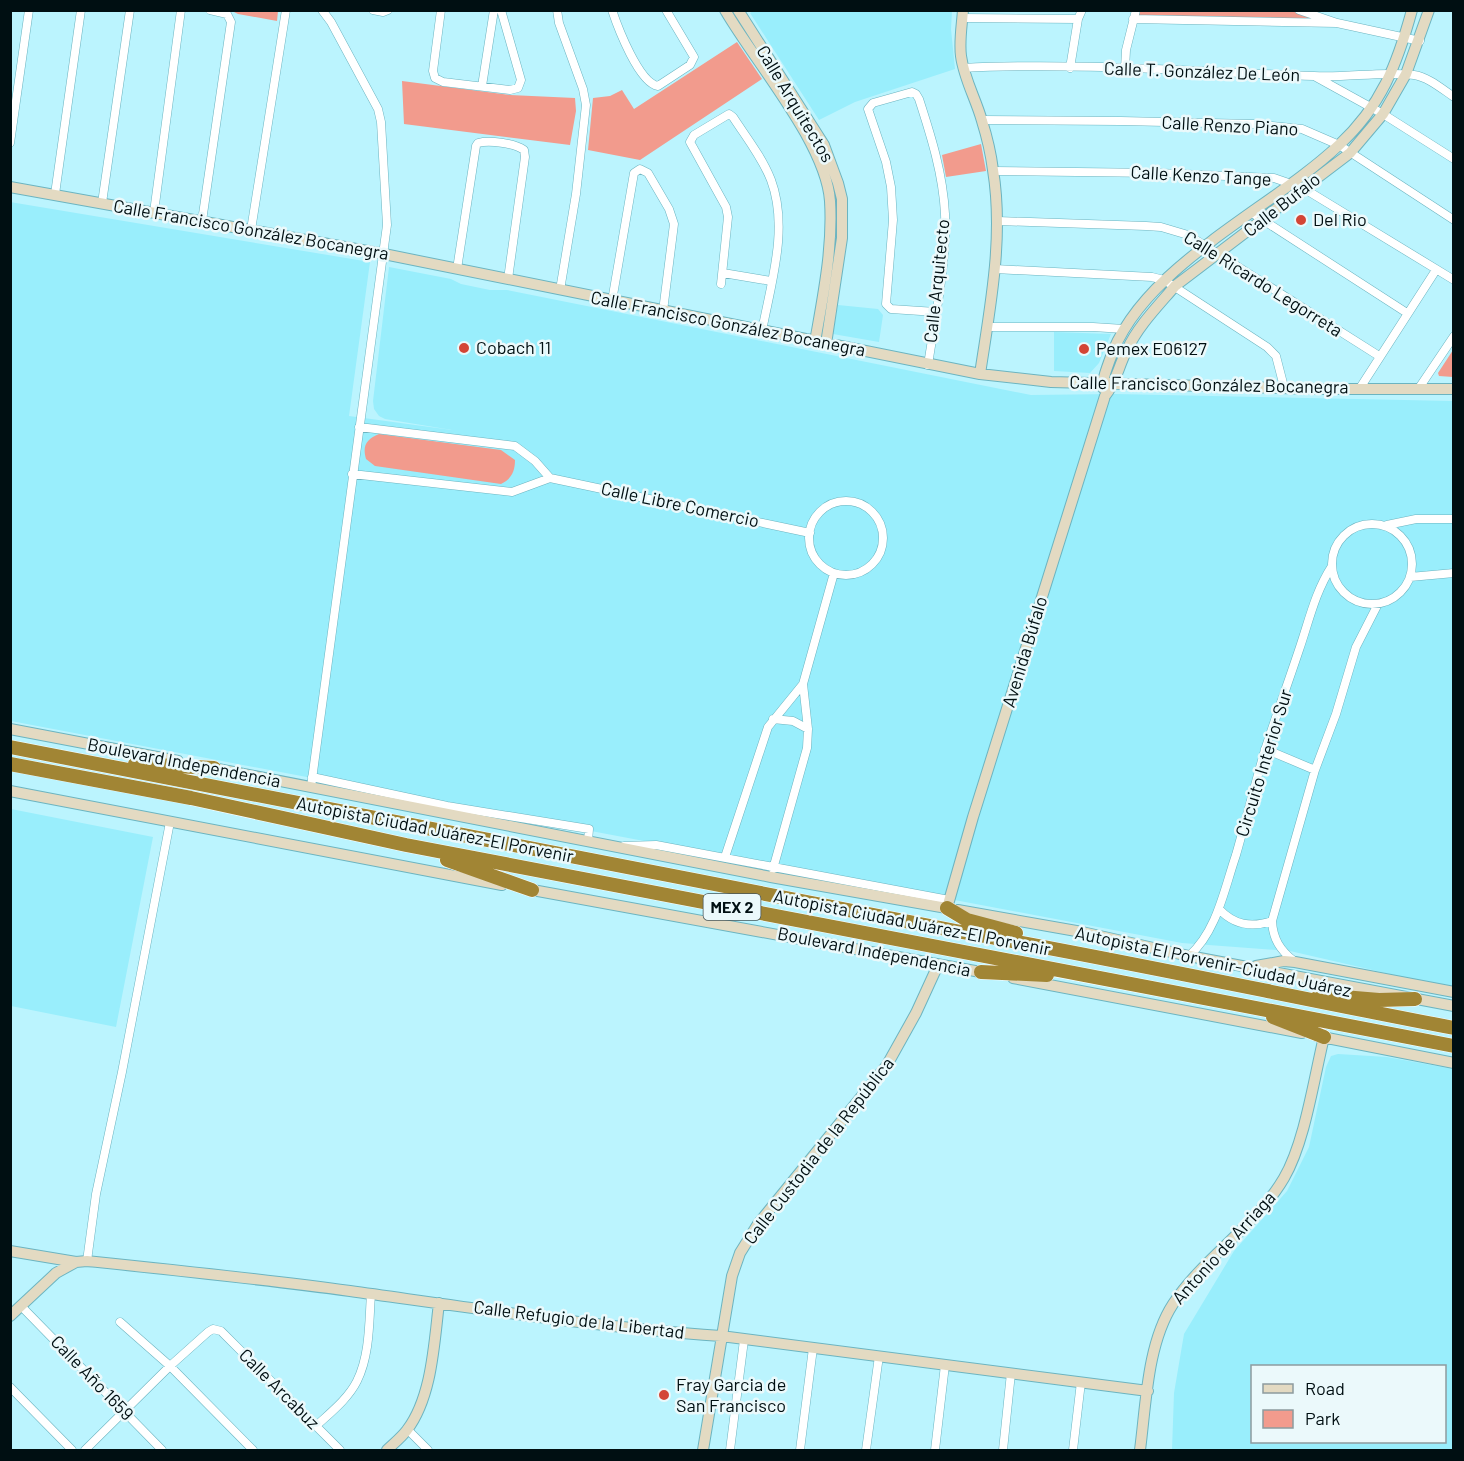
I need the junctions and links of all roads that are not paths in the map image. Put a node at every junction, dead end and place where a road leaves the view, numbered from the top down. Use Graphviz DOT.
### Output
graph roads {
  1 [pos="29,10"];
  2 [pos="81,10"];
  3 [pos="130,10"];
  4 [pos="180,10"];
  5 [pos="210,10"];
  6 [pos="286,10"];
  7 [pos="373,10"];
  8 [pos="441,10"];
  9 [pos="494,10"];
  10 [pos="501,10"];
  11 [pos="557,10"];
  12 [pos="612,10"];
  13 [pos="666,10"];
  14 [pos="725,10"];
  15 [pos="738,10"];
  16 [pos="1082,10"];
  17 [pos="1136,10"];
  18 [pos="1299,10"];
  19 [pos="1412,10"];
  20 [pos="1429,10"];
  21 [pos="324,11"];
  22 [pos="388,11"];
  23 [pos="963,14"];
  24 [pos="1078,19"];
  25 [pos="1133,19"];
  26 [pos="1337,23"];
  27 [pos="1404,37"];
  28 [pos="1420,41"];
  29 [pos="758,51"];
  30 [pos="963,68"];
  31 [pos="1070,68"];
  32 [pos="1125,69"];
  33 [pos="1406,74"];
  34 [pos="1391,75"];
  35 [pos="1316,77"];
  36 [pos="482,86"];
  37 [pos="1454,97"];
  38 [pos="1371,108"];
  39 [pos="1383,114"];
  40 [pos="982,120"];
  41 [pos="10,143"];
  42 [pos="1339,145"];
  43 [pos="1350,153"];
  44 [pos="1454,159"];
  45 [pos="993,171"];
  46 [pos="1291,183"];
  47 [pos="10,187"];
  48 [pos="1303,188"];
  49 [pos="55,194"];
  50 [pos="830,200"];
  51 [pos="842,200"];
  52 [pos="102,203"];
  53 [pos="154,212"];
  54 [pos="1257,217"];
  55 [pos="1454,220"];
  56 [pos="202,221"];
  57 [pos="998,221"];
  58 [pos="251,230"];
  59 [pos="1206,247"];
  60 [pos="384,254"];
  61 [pos="1218,254"];
  62 [pos="457,269"];
  63 [pos="995,269"];
  64 [pos="1436,270"];
  65 [pos="723,273"];
  66 [pos="508,279"];
  67 [pos="1164,280"];
  68 [pos="1454,280"];
  69 [pos="771,281"];
  70 [pos="721,284"];
  71 [pos="1175,286"];
  72 [pos="560,290"];
  73 [pos="612,301"];
  74 [pos="663,311"];
  75 [pos="936,312"];
  76 [pos="1407,313"];
  77 [pos="987,327"];
  78 [pos="1124,329"];
  79 [pos="762,331"];
  80 [pos="1454,336"];
  81 [pos="820,343"];
  82 [pos="1379,356"];
  83 [pos="928,364"];
  84 [pos="980,374"];
  85 [pos="1102,382"];
  86 [pos="1115,383"];
  87 [pos="1284,387"];
  88 [pos="1360,388"];
  89 [pos="1419,388"];
  90 [pos="1454,389"];
  91 [pos="1105,396"];
  92 [pos="359,427"];
  93 [pos="352,474"];
  94 [pos="550,478"];
  95 [pos="1454,519"];
  96 [pos="1387,525"];
  97 [pos="810,533"];
  98 [pos="1332,566"];
  99 [pos="834,573"];
  100 [pos="1454,573"];
  101 [pos="1410,577"];
  102 [pos="1378,604"];
  103 [pos="803,684"];
  104 [pos="773,720"];
  105 [pos="10,729"];
  106 [pos="808,729"];
  107 [pos="10,747"];
  108 [pos="1266,749"];
  109 [pos="81,760"];
  110 [pos="10,764"];
  111 [pos="214,768"];
  112 [pos="1315,770"];
  113 [pos="312,782"];
  114 [pos="10,791"];
  115 [pos="423,805"];
  116 [pos="170,822"];
  117 [pos="588,841"];
  118 [pos="406,845"];
  119 [pos="617,846"];
  120 [pos="725,857"];
  121 [pos="744,866"];
  122 [pos="773,872"];
  123 [pos="532,890"];
  124 [pos="948,904"];
  125 [pos="1219,909"];
  126 [pos="1272,921"];
  127 [pos="1079,952"];
  128 [pos="1189,956"];
  129 [pos="1295,962"];
  130 [pos="938,965"];
  131 [pos="1249,968"];
  132 [pos="981,972"];
  133 [pos="1093,977"];
  134 [pos="1454,992"];
  135 [pos="1292,997"];
  136 [pos="1415,999"];
  137 [pos="1241,1005"];
  138 [pos="1454,1006"];
  139 [pos="1454,1028"];
  140 [pos="1324,1037"];
  141 [pos="1454,1046"];
  142 [pos="1454,1063"];
  143 [pos="10,1251"];
  144 [pos="81,1261"];
  145 [pos="371,1294"];
  146 [pos="439,1303"];
  147 [pos="14,1312"];
  148 [pos="120,1322"];
  149 [pos="721,1336"];
  150 [pos="744,1340"];
  151 [pos="813,1348"];
  152 [pos="879,1356"];
  153 [pos="945,1365"];
  154 [pos="170,1366"];
  155 [pos="1011,1373"];
  156 [pos="1081,1382"];
  157 [pos="10,1387"];
  158 [pos="1148,1390"];
  159 [pos="125,1412"];
  160 [pos="316,1426"];
  161 [pos="407,1429"];
  162 [pos="72,1450"];
  163 [pos="85,1450"];
  164 [pos="162,1450"];
  165 [pos="252,1450"];
  166 [pos="340,1450"];
  167 [pos="387,1450"];
  168 [pos="429,1450"];
  169 [pos="703,1450"];
  170 [pos="730,1450"];
  171 [pos="800,1450"];
  172 [pos="866,1450"];
  173 [pos="934,1450"];
  174 [pos="1004,1450"];
  175 [pos="1072,1450"];
  176 [pos="1140,1450"];
  1 -- 41 [label="street"];
  2 -- 49 [label="street"];
  3 -- 52 [label="street"];
  4 -- 53 [label="street"];
  5 -- 56 [label="street"];
  6 -- 58 [label="street"];
  7 -- 22 [label="street"];
  8 -- 36 [label="street"];
  9 -- 36 [label="street"];
  10 -- 36 [label="street"];
  11 -- 72 [label="street"];
  12 -- 13 [label="street"];
  14 -- 29 [label="main road, Calle Arquitectos"];
  15 -- 29 [label="main road, Calle Arquitectos"];
  16 -- 24 [label="street"];
  17 -- 25 [label="street"];
  18 -- 26 [label="street"];
  19 -- 27 [label="main road, Calle Bufalo"];
  20 -- 28 [label="main road, Calle Bufalo"];
  21 -- 60 [label="street"];
  23 -- 24 [label="street"];
  23 -- 30 [label="main road"];
  24 -- 31 [label="street"];
  25 -- 26 [label="street"];
  25 -- 32 [label="street"];
  26 -- 27 [label="street"];
  27 -- 28 [label="street"];
  27 -- 34 [label="main road, Calle Bufalo"];
  28 -- 33 [label="main road, Calle Bufalo"];
  29 -- 50 [label="main road, Calle Arquitectos"];
  29 -- 51 [label="main road, Calle Arquitectos"];
  30 -- 31 [label="street, Calle T. González De León"];
  30 -- 40 [label="main road"];
  31 -- 32 [label="street, Calle T. González De León"];
  32 -- 35 [label="street, Calle T. González De León"];
  33 -- 34 [label="street"];
  33 -- 37 [label="street"];
  33 -- 39 [label="main road, Calle Bufalo"];
  34 -- 35 [label="street"];
  34 -- 38 [label="main road, Calle Bufalo"];
  35 -- 38 [label="street, Calle T. González De León"];
  38 -- 39 [label="street, Calle T. González De León"];
  38 -- 42 [label="main road, Calle Bufalo"];
  39 -- 43 [label="main road, Calle Bufalo"];
  39 -- 44 [label="street, Calle T. González De León"];
  40 -- 42 [label="street, Calle Renzo Piano"];
  40 -- 45 [label="main road"];
  42 -- 43 [label="street, Calle Renzo Piano"];
  42 -- 46 [label="main road, Calle Bufalo"];
  43 -- 48 [label="main road, Calle Bufalo"];
  43 -- 55 [label="street, Calle Renzo Piano"];
  45 -- 46 [label="street, Calle Kenzo Tange"];
  45 -- 57 [label="main road"];
  46 -- 48 [label="street, Calle Kenzo Tange"];
  46 -- 54 [label="main road, Calle Bufalo"];
  47 -- 49 [label="main road, Calle Francisco González Bocanegra"];
  48 -- 54 [label="main road, Calle Bufalo"];
  48 -- 64 [label="street, Calle Kenzo Tange"];
  49 -- 52 [label="main road, Calle Francisco González Bocanegra"];
  50 -- 51 [label="main road"];
  50 -- 81 [label="main road, Calle Arquitectos"];
  51 -- 81 [label="main road, Calle Arquitectos"];
  52 -- 53 [label="main road, Calle Francisco González Bocanegra"];
  53 -- 56 [label="main road, Calle Francisco González Bocanegra"];
  54 -- 59 [label="main road, Calle Bufalo"];
  54 -- 61 [label="main road, Calle Bufalo"];
  54 -- 76 [label="street"];
  56 -- 58 [label="main road, Calle Francisco González Bocanegra"];
  57 -- 59 [label="street, Calle Ricardo Legorreta"];
  57 -- 63 [label="main road"];
  58 -- 60 [label="main road, Calle Francisco González Bocanegra"];
  59 -- 61 [label="street, Calle Ricardo Legorreta"];
  59 -- 67 [label="main road, Calle Bufalo"];
  60 -- 62 [label="main road, Calle Francisco González Bocanegra"];
  60 -- 92 [label="street"];
  61 -- 71 [label="main road, Calle Bufalo"];
  61 -- 82 [label="street, Calle Ricardo Legorreta"];
  62 -- 66 [label="main road, Calle Francisco González Bocanegra"];
  62 -- 66 [label="street"];
  63 -- 67 [label="street"];
  63 -- 77 [label="main road"];
  64 -- 68 [label="street, Calle Kenzo Tange"];
  64 -- 76 [label="street"];
  65 -- 69 [label="street"];
  65 -- 69 [label="street"];
  65 -- 70 [label="street"];
  66 -- 72 [label="main road, Calle Francisco González Bocanegra"];
  67 -- 71 [label="street"];
  67 -- 78 [label="main road, Calle Bufalo"];
  69 -- 79 [label="street"];
  71 -- 86 [label="main road, Calle Bufalo"];
  71 -- 87 [label="street"];
  72 -- 73 [label="main road, Calle Francisco González Bocanegra"];
  73 -- 74 [label="main road, Calle Francisco González Bocanegra"];
  73 -- 74 [label="street"];
  74 -- 79 [label="main road, Calle Francisco González Bocanegra"];
  75 -- 75 [label="street, Calle Arquitecto"];
  75 -- 83 [label="street, Calle Arquitecto"];
  76 -- 82 [label="street"];
  77 -- 78 [label="street"];
  77 -- 84 [label="main road"];
  78 -- 85 [label="main road, Calle Bufalo"];
  79 -- 81 [label="main road, Calle Francisco González Bocanegra"];
  80 -- 89 [label="street"];
  81 -- 83 [label="main road, Calle Francisco González Bocanegra"];
  82 -- 88 [label="street"];
  83 -- 84 [label="main road, Calle Francisco González Bocanegra"];
  84 -- 85 [label="main road, Calle Francisco González Bocanegra"];
  85 -- 86 [label="main road, Calle Francisco González Bocanegra"];
  85 -- 91 [label="main road, Avenida Búfalo"];
  86 -- 87 [label="main road, Calle Francisco González Bocanegra"];
  86 -- 91 [label="main road, Avenida Búfalo"];
  87 -- 88 [label="main road, Calle Francisco González Bocanegra"];
  88 -- 89 [label="main road, Calle Francisco González Bocanegra"];
  89 -- 90 [label="main road, Calle Francisco González Bocanegra"];
  91 -- 124 [label="main road, Avenida Búfalo"];
  92 -- 93 [label="street"];
  92 -- 94 [label="street"];
  93 -- 94 [label="street"];
  93 -- 113 [label="street"];
  94 -- 97 [label="street, Calle Libre Comercio"];
  95 -- 96 [label="street"];
  96 -- 98 [label="street"];
  96 -- 101 [label="street"];
  97 -- 99 [label="street"];
  97 -- 99 [label="street"];
  98 -- 102 [label="street"];
  98 -- 108 [label="street, Circuito Interior Sur"];
  99 -- 103 [label="street"];
  100 -- 101 [label="street"];
  101 -- 102 [label="street"];
  102 -- 112 [label="street"];
  103 -- 104 [label="street"];
  103 -- 106 [label="street"];
  104 -- 106 [label="street"];
  104 -- 120 [label="street"];
  105 -- 111 [label="main road, Boulevard Independencia"];
  106 -- 122 [label="street"];
  107 -- 109 [label="highway, Autopista El Porvenir-Ciudad Juárez / MEX 2"];
  108 -- 112 [label="street"];
  108 -- 125 [label="street, Circuito Interior Sur"];
  109 -- 111 [label="highway"];
  109 -- 127 [label="highway, Autopista El Porvenir-Ciudad Juárez / MEX 2"];
  110 -- 118 [label="highway, Autopista Ciudad Juárez-El Porvenir / MEX 2"];
  111 -- 113 [label="main road, Boulevard Independencia"];
  112 -- 126 [label="street"];
  113 -- 115 [label="main road, Boulevard Independencia"];
  114 -- 116 [label="main road, Boulevard Independencia"];
  115 -- 117 [label="main road, Boulevard Independencia"];
  115 -- 117 [label="street"];
  116 -- 123 [label="main road, Boulevard Independencia"];
  116 -- 144 [label="street"];
  117 -- 119 [label="main road, Boulevard Independencia"];
  118 -- 123 [label="highway"];
  118 -- 133 [label="highway, Autopista Ciudad Juárez-El Porvenir / MEX 2"];
  119 -- 120 [label="street"];
  119 -- 121 [label="main road, Boulevard Independencia"];
  120 -- 121 [label="street"];
  121 -- 122 [label="main road, Boulevard Independencia"];
  122 -- 124 [label="main road, Boulevard Independencia"];
  123 -- 130 [label="main road, Boulevard Independencia"];
  124 -- 127 [label="highway"];
  124 -- 128 [label="main road, Boulevard Independencia"];
  125 -- 126 [label="street"];
  125 -- 128 [label="street, Circuito Interior Sur"];
  126 -- 129 [label="street"];
  127 -- 135 [label="highway, Autopista El Porvenir-Ciudad Juárez / MEX 2"];
  128 -- 131 [label="main road, Boulevard Independencia"];
  129 -- 131 [label="main road"];
  129 -- 134 [label="main road"];
  130 -- 132 [label="main road, Boulevard Independencia"];
  130 -- 149 [label="main road, Calle Custodia de la República"];
  131 -- 136 [label="main road, Boulevard Independencia"];
  132 -- 133 [label="highway"];
  132 -- 140 [label="main road, Boulevard Independencia"];
  133 -- 137 [label="highway, Autopista Ciudad Juárez-El Porvenir / MEX 2"];
  135 -- 136 [label="highway"];
  135 -- 139 [label="highway, Autopista El Porvenir-Ciudad Juárez / MEX 2"];
  136 -- 138 [label="main road, Boulevard Independencia"];
  137 -- 140 [label="highway"];
  137 -- 141 [label="highway, Autopista Ciudad Juárez-El Porvenir / MEX 2"];
  140 -- 142 [label="main road, Boulevard Independencia"];
  140 -- 158 [label="main road, Antonio de Arriaga"];
  143 -- 144 [label="main road, Calle Refugio de la Libertad"];
  144 -- 145 [label="main road, Calle Refugio de la Libertad"];
  144 -- 147 [label="main road"];
  145 -- 146 [label="main road, Calle Refugio de la Libertad"];
  145 -- 160 [label="street"];
  146 -- 149 [label="main road, Calle Refugio de la Libertad"];
  146 -- 161 [label="main road"];
  147 -- 159 [label="street, Calle Año 1659"];
  148 -- 154 [label="street"];
  149 -- 150 [label="main road, Calle Refugio de la Libertad"];
  149 -- 169 [label="main road, Calle Custodia de la República"];
  150 -- 151 [label="main road, Calle Refugio de la Libertad"];
  150 -- 170 [label="street"];
  151 -- 152 [label="main road, Calle Refugio de la Libertad"];
  151 -- 171 [label="street"];
  152 -- 153 [label="main road, Calle Refugio de la Libertad"];
  152 -- 172 [label="street"];
  153 -- 155 [label="main road, Calle Refugio de la Libertad"];
  153 -- 173 [label="street"];
  154 -- 159 [label="street"];
  154 -- 160 [label="street, Calle Arcabuz"];
  154 -- 165 [label="street"];
  155 -- 156 [label="main road, Calle Refugio de la Libertad"];
  155 -- 174 [label="street"];
  156 -- 158 [label="main road, Calle Refugio de la Libertad"];
  156 -- 175 [label="street"];
  157 -- 162 [label="street"];
  158 -- 176 [label="main road, Antonio de Arriaga"];
  159 -- 163 [label="street"];
  159 -- 164 [label="street, Calle Año 1659"];
  160 -- 166 [label="street, Calle Arcabuz"];
  161 -- 167 [label="main road"];
  161 -- 168 [label="street"];
}
